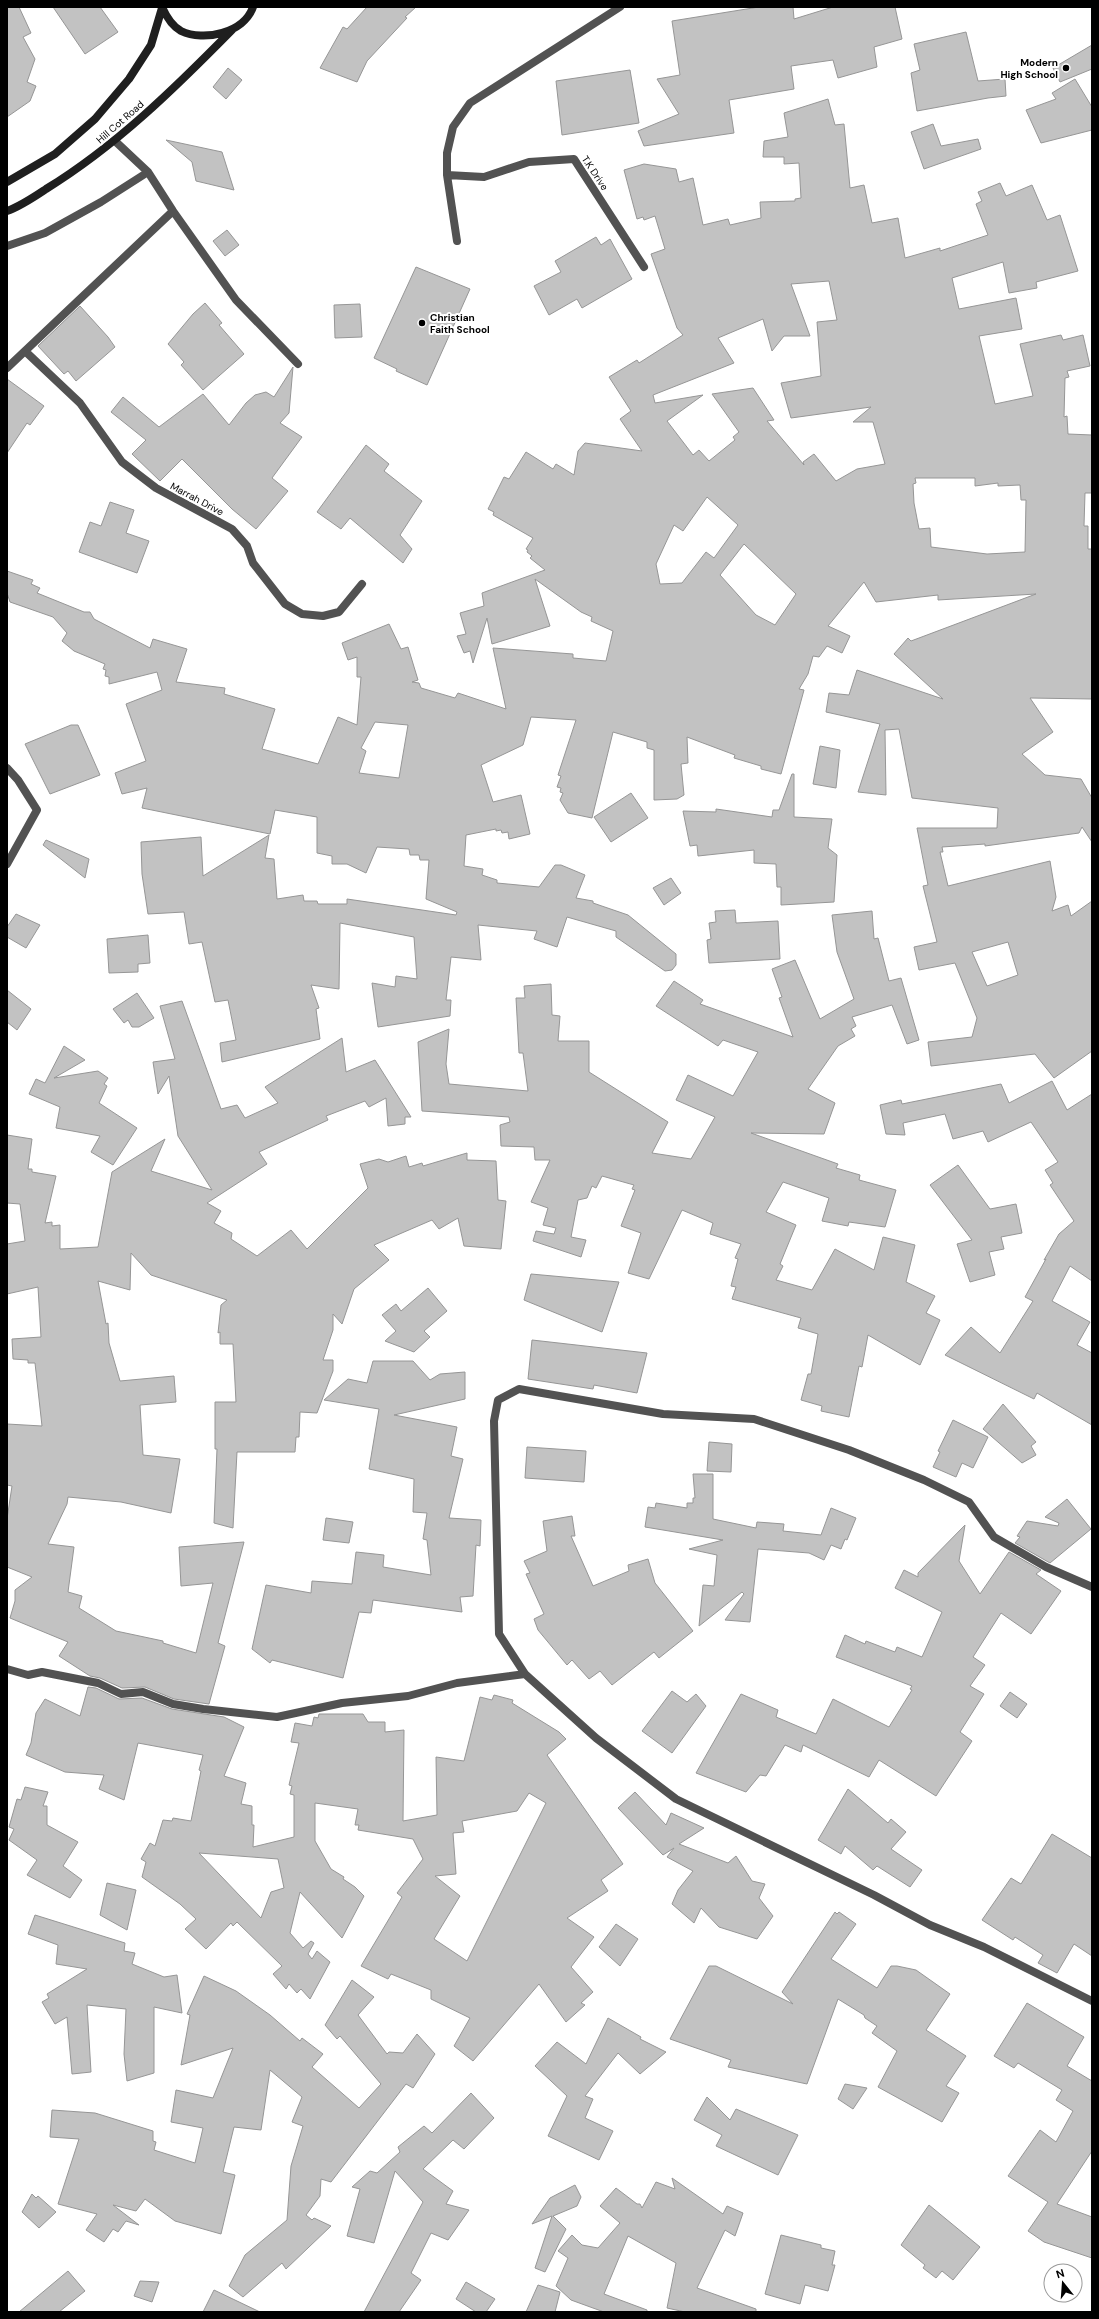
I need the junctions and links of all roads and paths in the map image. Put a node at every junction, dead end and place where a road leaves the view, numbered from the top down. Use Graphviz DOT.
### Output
graph roads {
  1 [pos="253,7"];
  2 [pos="620,7"];
  3 [pos="162,8"];
  4 [pos="232,30"];
  5 [pos="115,141"];
  6 [pos="148,172"];
  7 [pos="447,175"];
  8 [pos="7,182"];
  9 [pos="7,211"];
  10 [pos="173,211"];
  11 [pos="458,241"];
  12 [pos="7,246"];
  13 [pos="644,267"];
  14 [pos="26,352"];
  15 [pos="298,364"];
  16 [pos="7,368"];
  17 [pos="362,584"];
  18 [pos="7,768"];
  19 [pos="7,864"];
  20 [pos="1092,1587"];
  21 [pos="7,1669"];
  22 [pos="525,1674"];
  23 [pos="1092,2000"];
  1 -- 4 [label="main road, Hill Cot Road"];
  2 -- 7 [label="street"];
  3 -- 4 [label="main road"];
  3 -- 8 [label="main road, Hill Cot Road"];
  4 -- 5 [label="main road, Hill Cot Road"];
  5 -- 6 [label="street"];
  5 -- 9 [label="main road, Hill Cot Road"];
  6 -- 10 [label="street"];
  6 -- 12 [label="street"];
  7 -- 11 [label="street"];
  7 -- 13 [label="street, T.K Drive"];
  10 -- 14 [label="street"];
  10 -- 15 [label="street"];
  14 -- 16 [label="street"];
  14 -- 17 [label="street, Marrah Drive"];
  18 -- 19 [label="street"];
  20 -- 22 [label="street"];
  21 -- 22 [label="street"];
  22 -- 23 [label="street"];
}
